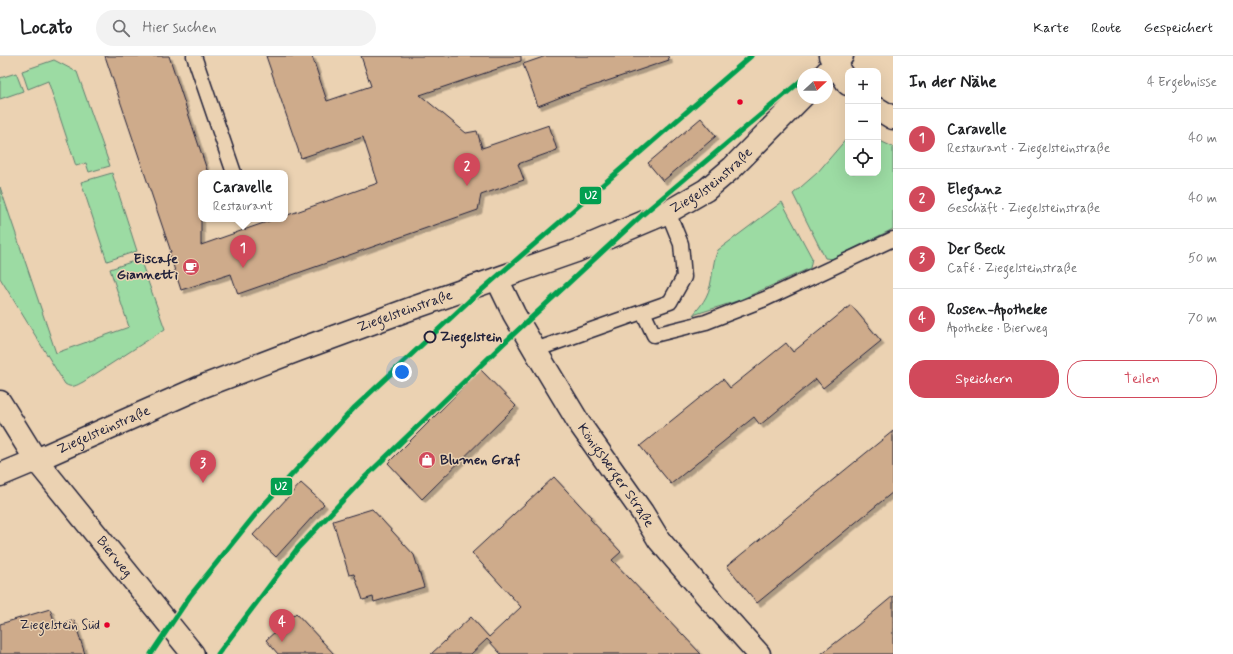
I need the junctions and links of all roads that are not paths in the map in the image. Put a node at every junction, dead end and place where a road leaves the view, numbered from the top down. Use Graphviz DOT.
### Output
graph roads {
  1 [pos="194,56"];
  2 [pos="833,62"];
  3 [pos="845,80"];
  4 [pos="797,102"];
  5 [pos="881,112"];
  6 [pos="893,118"];
  7 [pos="233,170"];
  8 [pos="668,212"];
  9 [pos="893,239"];
  10 [pos="497,279"];
  11 [pos="643,312"];
  12 [pos="535,350"];
  13 [pos="0,402"];
  14 [pos="36,460"];
  15 [pos="0,475"];
  16 [pos="193,654"];
  17 [pos="760,654"];
  1 -- 7 [label="lane"];
  2 -- 3 [label="street"];
  4 -- 8 [label="street, Ziegelsteinstraße"];
  5 -- 6 [label="street"];
  8 -- 10 [label="street, Ziegelsteinstraße"];
  8 -- 11 [label="lane"];
  9 -- 11 [label="lane"];
  10 -- 12 [label="street, Königsberger Straße"];
  10 -- 14 [label="street, Ziegelsteinstraße"];
  11 -- 12 [label="lane"];
  12 -- 17 [label="street, Königsberger Straße"];
  13 -- 14 [label="street, Bierweg"];
  14 -- 15 [label="street, Ziegelsteinstraße"];
  14 -- 16 [label="street, Bierweg"];
}
